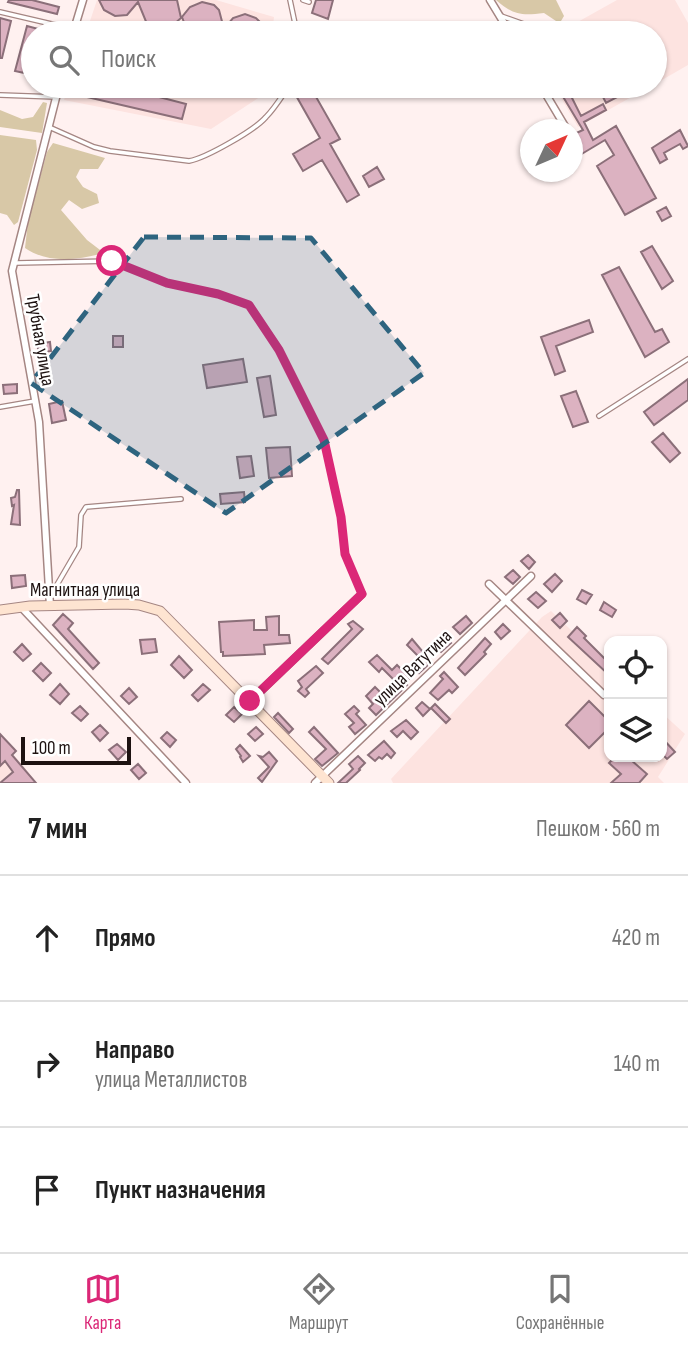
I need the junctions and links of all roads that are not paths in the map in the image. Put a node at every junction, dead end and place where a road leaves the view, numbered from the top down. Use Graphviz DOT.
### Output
graph roads {
  1 [pos="83,0"];
  2 [pos="290,0"];
  3 [pos="303,0"];
  4 [pos="490,0"];
  5 [pos="309,2"];
  6 [pos="0,12"];
  7 [pos="499,15"];
  8 [pos="35,21"];
  9 [pos="77,21"];
  10 [pos="294,21"];
  11 [pos="503,21"];
  12 [pos="516,21"];
  13 [pos="0,95"];
  14 [pos="21,96"];
  15 [pos="56,98"];
  16 [pos="280,98"];
  17 [pos="548,98"];
  18 [pos="561,119"];
  19 [pos="48,126"];
  20 [pos="13,264"];
  21 [pos="688,359"];
  22 [pos="36,401"];
  23 [pos="0,407"];
  24 [pos="598,416"];
  25 [pos="181,499"];
  26 [pos="531,576"];
  27 [pos="489,584"];
  28 [pos="362,594"];
  29 [pos="50,601"];
  30 [pos="506,601"];
  31 [pos="21,607"];
  32 [pos="0,610"];
  33 [pos="604,695"];
  34 [pos="250,701"];
  35 [pos="322,781"];
  36 [pos="186,783"];
  1 -- 9 [label="street"];
  2 -- 10 [label="lane"];
  3 -- 5 [label="lane"];
  4 -- 7 [label="street"];
  6 -- 8 [label="lane"];
  7 -- 11 [label="street"];
  7 -- 12 [label="lane"];
  13 -- 14 [label="lane"];
  15 -- 19 [label="street, Трубная улица"];
  16 -- 19 [label="lane"];
  17 -- 18 [label="street"];
  19 -- 20 [label="street, Трубная улица"];
  20 -- 22 [label="street, Трубная улица"];
  20 -- 28 [label="lane"];
  21 -- 24 [label="lane"];
  22 -- 23 [label="lane"];
  22 -- 29 [label="street, Трубная улица"];
  25 -- 29 [label="lane"];
  26 -- 30 [label="street, улица Ватутина"];
  27 -- 30 [label="street"];
  28 -- 34 [label="street"];
  29 -- 31 [label="street, Магнитная улица"];
  29 -- 34 [label="street, Магнитная улица"];
  30 -- 33 [label="street"];
  30 -- 35 [label="street, улица Ватутина"];
  31 -- 32 [label="street, Магнитная улица"];
  31 -- 36 [label="street"];
  34 -- 35 [label="street"];
}
